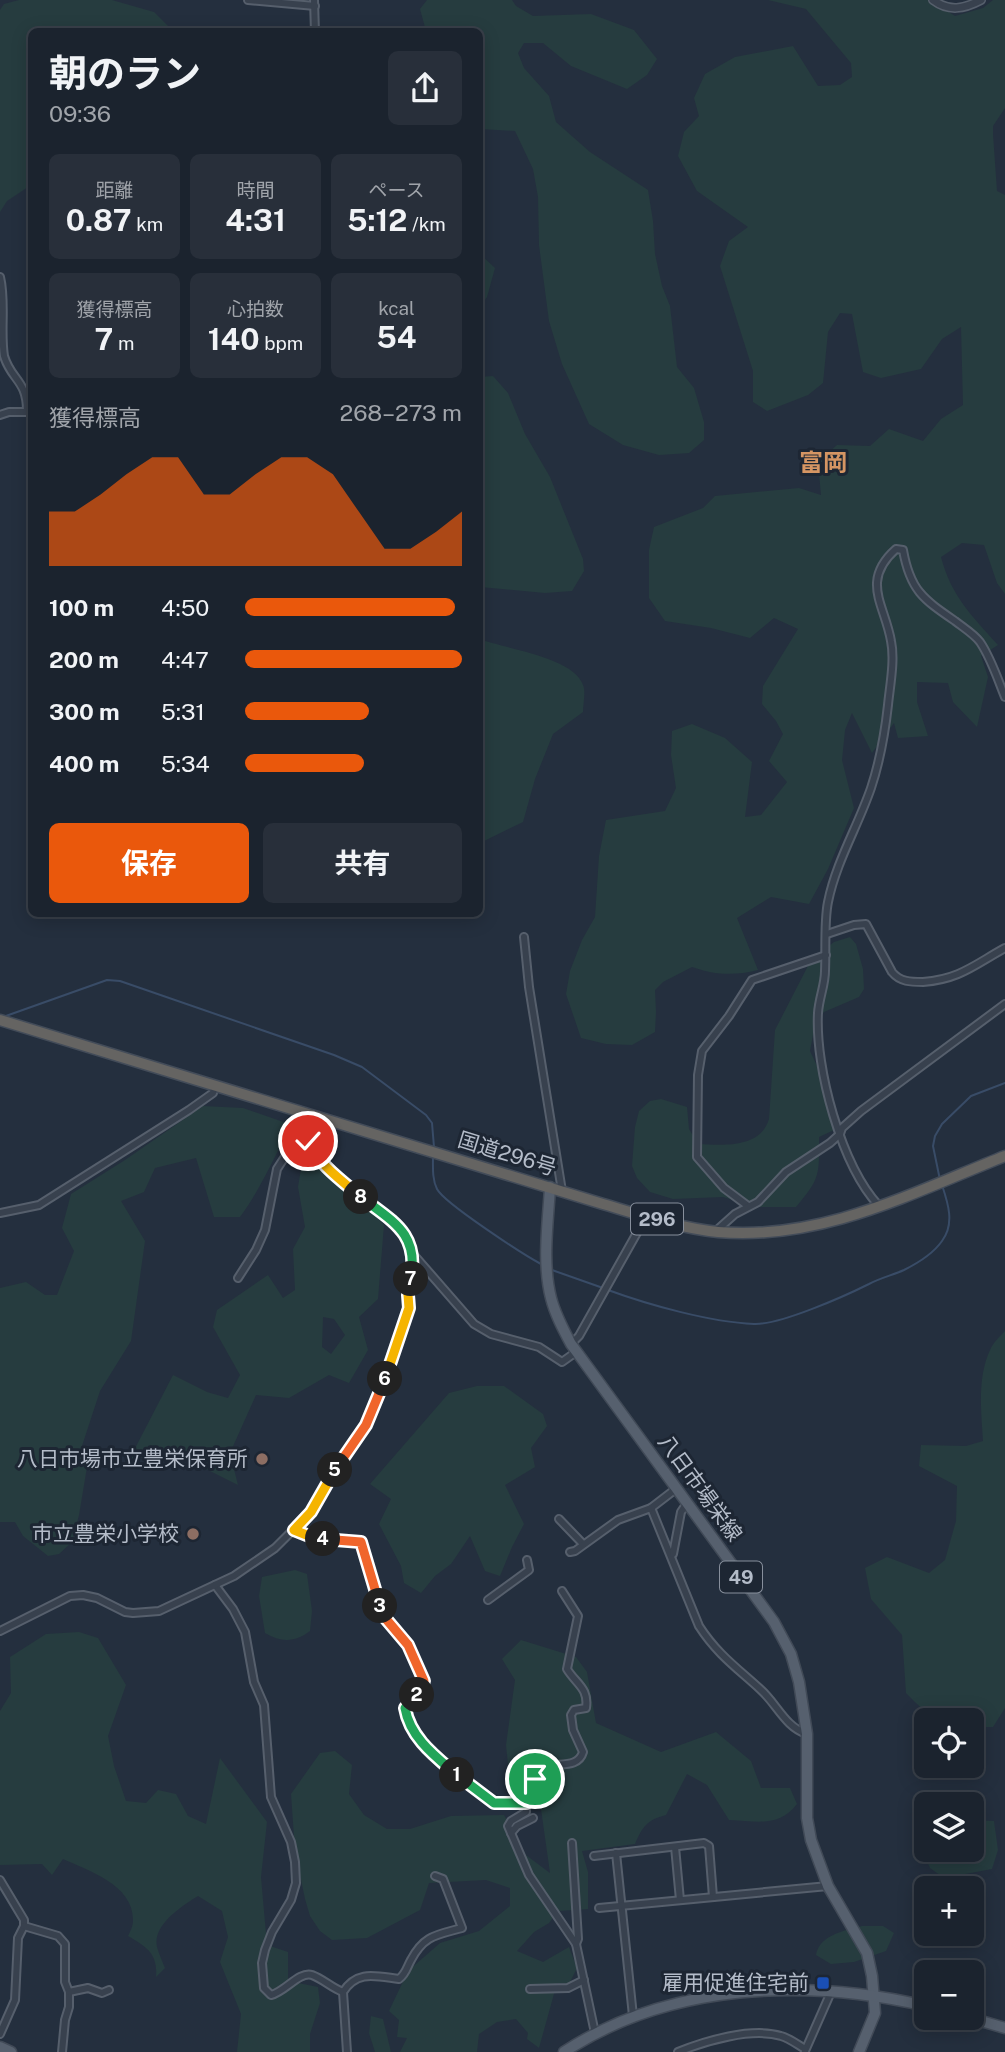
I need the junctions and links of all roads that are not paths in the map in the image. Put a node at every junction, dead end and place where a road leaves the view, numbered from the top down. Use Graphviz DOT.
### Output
graph roads {
  1 [pos="248,0"];
  2 [pos="933,0"];
  3 [pos="981,0"];
  4 [pos="315,3"];
  5 [pos="315,28"];
  6 [pos="0,277"];
  7 [pos="28,406"];
  8 [pos="28,412"];
  9 [pos="0,415"];
  10 [pos="1005,697"];
  11 [pos="828,934"];
  12 [pos="524,937"];
  13 [pos="1005,948"];
  14 [pos="826,955"];
  15 [pos="1005,1004"];
  16 [pos="0,1020"];
  17 [pos="215,1085"];
  18 [pos="309,1114"];
  19 [pos="308,1128"];
  20 [pos="840,1134"];
  21 [pos="1005,1156"];
  22 [pos="550,1187"];
  23 [pos="562,1191"];
  24 [pos="748,1206"];
  25 [pos="878,1206"];
  26 [pos="0,1213"];
  27 [pos="644,1216"];
  28 [pos="716,1231"];
  29 [pos="414,1254"];
  30 [pos="238,1278"];
  31 [pos="573,1348"];
  32 [pos="677,1488"];
  33 [pos="687,1503"];
  34 [pos="651,1508"];
  35 [pos="559,1519"];
  36 [pos="294,1530"];
  37 [pos="583,1544"];
  38 [pos="570,1552"];
  39 [pos="673,1556"];
  40 [pos="527,1560"];
  41 [pos="215,1585"];
  42 [pos="562,1591"];
  43 [pos="488,1600"];
  44 [pos="0,1631"];
  45 [pos="807,1734"];
  46 [pos="526,1803"];
  47 [pos="533,1818"];
  48 [pos="511,1833"];
  49 [pos="572,1843"];
  50 [pos="675,1847"];
  51 [pos="616,1853"];
  52 [pos="594,1856"];
  53 [pos="435,1876"];
  54 [pos="0,1880"];
  55 [pos="828,1886"];
  56 [pos="713,1897"];
  57 [pos="680,1900"];
  58 [pos="621,1906"];
  59 [pos="599,1908"];
  60 [pos="24,1926"];
  61 [pos="576,1944"];
  62 [pos="584,1980"];
  63 [pos="530,1989"];
  64 [pos="109,1990"];
  65 [pos="69,1992"];
  66 [pos="343,1992"];
  67 [pos="831,1992"];
  68 [pos="876,1997"];
  69 [pos="914,2004"];
  70 [pos="633,2016"];
  71 [pos="984,2022"];
  72 [pos="1005,2028"];
  73 [pos="595,2034"];
  74 [pos="0,2035"];
  75 [pos="0,2047"];
  76 [pos="805,2050"];
  77 [pos="11,2052"];
  78 [pos="62,2052"];
  79 [pos="347,2052"];
  80 [pos="564,2052"];
  81 [pos="678,2052"];
  82 [pos="859,2052"];
  1 -- 4 [label="street"];
  2 -- 3 [label="street"];
  4 -- 5 [label="street"];
  6 -- 7 [label="street"];
  8 -- 9 [label="street"];
  10 -- 11 [label="street"];
  11 -- 13 [label="street"];
  11 -- 14 [label="street"];
  12 -- 23 [label="street"];
  14 -- 20 [label="street"];
  14 -- 24 [label="street"];
  15 -- 20 [label="street"];
  16 -- 17 [label="highway, 国道296号 / 296"];
  17 -- 18 [label="highway, 国道296号 / 296"];
  17 -- 26 [label="street"];
  18 -- 19 [label="street"];
  18 -- 22 [label="highway, 国道296号 / 296"];
  19 -- 29 [label="street"];
  19 -- 30 [label="street"];
  20 -- 24 [label="street"];
  20 -- 25 [label="street"];
  21 -- 25 [label="highway, 国道296号 / 296"];
  22 -- 23 [label="highway, 国道296号 / 296"];
  22 -- 31 [label="main road, 八日市場栄線 / 49"];
  23 -- 27 [label="highway, 国道296号 / 296"];
  24 -- 28 [label="street"];
  25 -- 28 [label="highway, 国道296号 / 296"];
  27 -- 28 [label="highway, 国道296号 / 296"];
  27 -- 31 [label="street"];
  29 -- 31 [label="street"];
  29 -- 36 [label="street"];
  31 -- 32 [label="main road, 八日市場栄線 / 49"];
  32 -- 33 [label="main road, 八日市場栄線 / 49"];
  32 -- 34 [label="street"];
  33 -- 39 [label="street"];
  33 -- 45 [label="main road, 八日市場栄線 / 49"];
  34 -- 37 [label="street"];
  34 -- 39 [label="street"];
  35 -- 37 [label="street"];
  36 -- 41 [label="street"];
  36 -- 46 [label="street"];
  37 -- 38 [label="street"];
  39 -- 45 [label="street"];
  40 -- 43 [label="street"];
  41 -- 44 [label="street"];
  41 -- 66 [label="street"];
  42 -- 46 [label="street"];
  45 -- 55 [label="main road, 八日市場栄線 / 49"];
  46 -- 48 [label="street"];
  47 -- 48 [label="street"];
  48 -- 61 [label="street"];
  49 -- 61 [label="street"];
  50 -- 51 [label="street"];
  50 -- 56 [label="street"];
  50 -- 57 [label="street"];
  51 -- 52 [label="street"];
  51 -- 58 [label="street"];
  53 -- 66 [label="street"];
  54 -- 60 [label="street"];
  55 -- 56 [label="street"];
  55 -- 68 [label="main road, 八日市場栄線 / 49"];
  56 -- 57 [label="street"];
  57 -- 58 [label="street"];
  58 -- 59 [label="street"];
  58 -- 70 [label="street"];
  60 -- 65 [label="street"];
  60 -- 74 [label="street"];
  61 -- 62 [label="street"];
  62 -- 63 [label="street"];
  62 -- 73 [label="street"];
  64 -- 65 [label="street"];
  65 -- 78 [label="street"];
  66 -- 79 [label="street"];
  67 -- 68 [label="main road"];
  67 -- 70 [label="main road"];
  67 -- 76 [label="street"];
  68 -- 69 [label="main road"];
  68 -- 82 [label="main road, 八日市場栄線 / 49"];
  70 -- 73 [label="main road"];
  71 -- 72 [label="main road"];
  73 -- 80 [label="main road"];
  75 -- 77 [label="main road"];
  76 -- 81 [label="street"];
}
